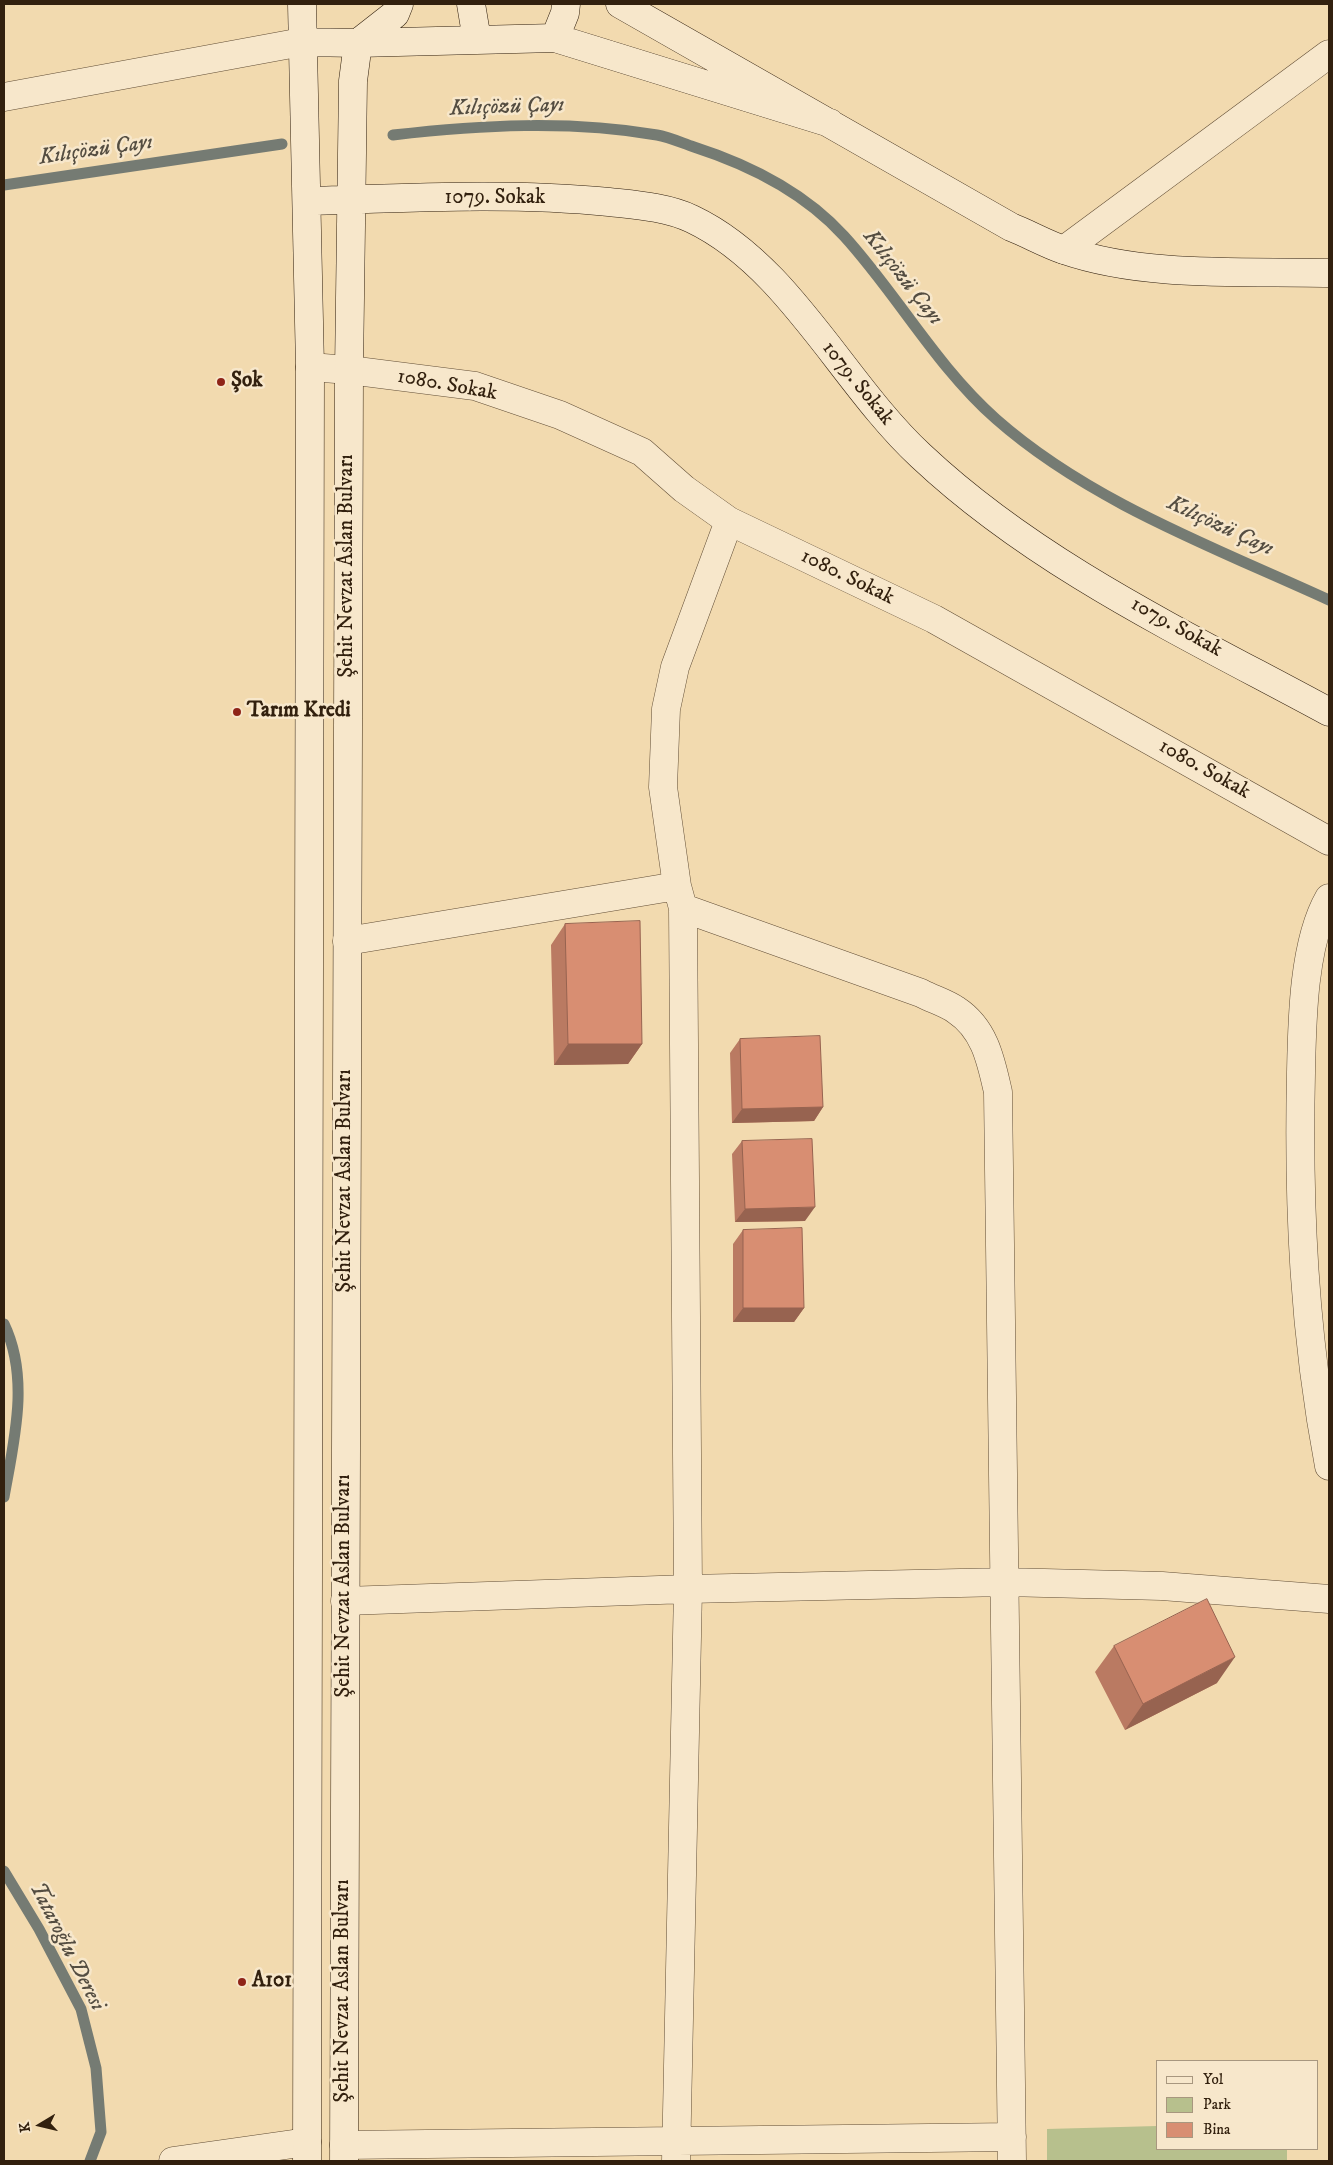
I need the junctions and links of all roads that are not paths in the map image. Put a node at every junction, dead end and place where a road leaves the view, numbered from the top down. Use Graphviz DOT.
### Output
graph roads {
  1 [pos="302,4"];
  2 [pos="399,4"];
  3 [pos="471,4"];
  4 [pos="566,4"];
  5 [pos="620,4"];
  6 [pos="555,38"];
  7 [pos="477,40"];
  8 [pos="302,42"];
  9 [pos="358,43"];
  10 [pos="1329,54"];
  11 [pos="4,97"];
  12 [pos="830,124"];
  13 [pos="350,200"];
  14 [pos="307,201"];
  15 [pos="1064,250"];
  16 [pos="1329,273"];
  17 [pos="310,367"];
  18 [pos="349,370"];
  19 [pos="729,521"];
  20 [pos="1329,712"];
  21 [pos="1329,841"];
  22 [pos="680,897"];
  23 [pos="1329,898"];
  24 [pos="346,941"];
  25 [pos="1319,963"];
  26 [pos="1329,1466"];
  27 [pos="1005,1582"];
  28 [pos="688,1589"];
  29 [pos="1329,1599"];
  30 [pos="345,1601"];
  31 [pos="1012,2149"];
  32 [pos="676,2151"];
  33 [pos="307,2152"];
  34 [pos="344,2153"];
  35 [pos="173,2161"];
  1 -- 8 [label="street"];
  2 -- 9 [label="street"];
  3 -- 7 [label="street"];
  4 -- 6 [label="street"];
  5 -- 12 [label="street"];
  6 -- 7 [label="street"];
  6 -- 12 [label="street"];
  7 -- 9 [label="street"];
  8 -- 9 [label="street"];
  8 -- 11 [label="street"];
  8 -- 14 [label="street, Şehit Nevzat Aslan Bulvarı"];
  9 -- 13 [label="street, Şehit Nevzat Aslan Bulvarı"];
  10 -- 15 [label="street"];
  12 -- 15 [label="street"];
  13 -- 14 [label="street, 1079. Sokak"];
  13 -- 18 [label="street, Şehit Nevzat Aslan Bulvarı"];
  13 -- 20 [label="street, 1079. Sokak"];
  14 -- 17 [label="street, Şehit Nevzat Aslan Bulvarı"];
  15 -- 16 [label="street"];
  17 -- 18 [label="street, 1080. Sokak"];
  17 -- 33 [label="street, Şehit Nevzat Aslan Bulvarı"];
  18 -- 19 [label="street, 1080. Sokak"];
  18 -- 24 [label="street, Şehit Nevzat Aslan Bulvarı"];
  19 -- 21 [label="street, 1080. Sokak"];
  19 -- 22 [label="street"];
  22 -- 24 [label="street"];
  22 -- 27 [label="street"];
  22 -- 28 [label="street"];
  23 -- 25 [label="street"];
  24 -- 30 [label="street, Şehit Nevzat Aslan Bulvarı"];
  25 -- 26 [label="street"];
  27 -- 28 [label="street"];
  27 -- 29 [label="street"];
  27 -- 31 [label="street"];
  28 -- 30 [label="street"];
  28 -- 32 [label="street"];
  30 -- 34 [label="street, Şehit Nevzat Aslan Bulvarı"];
  31 -- 32 [label="street"];
  32 -- 34 [label="street"];
  33 -- 35 [label="street"];
}
